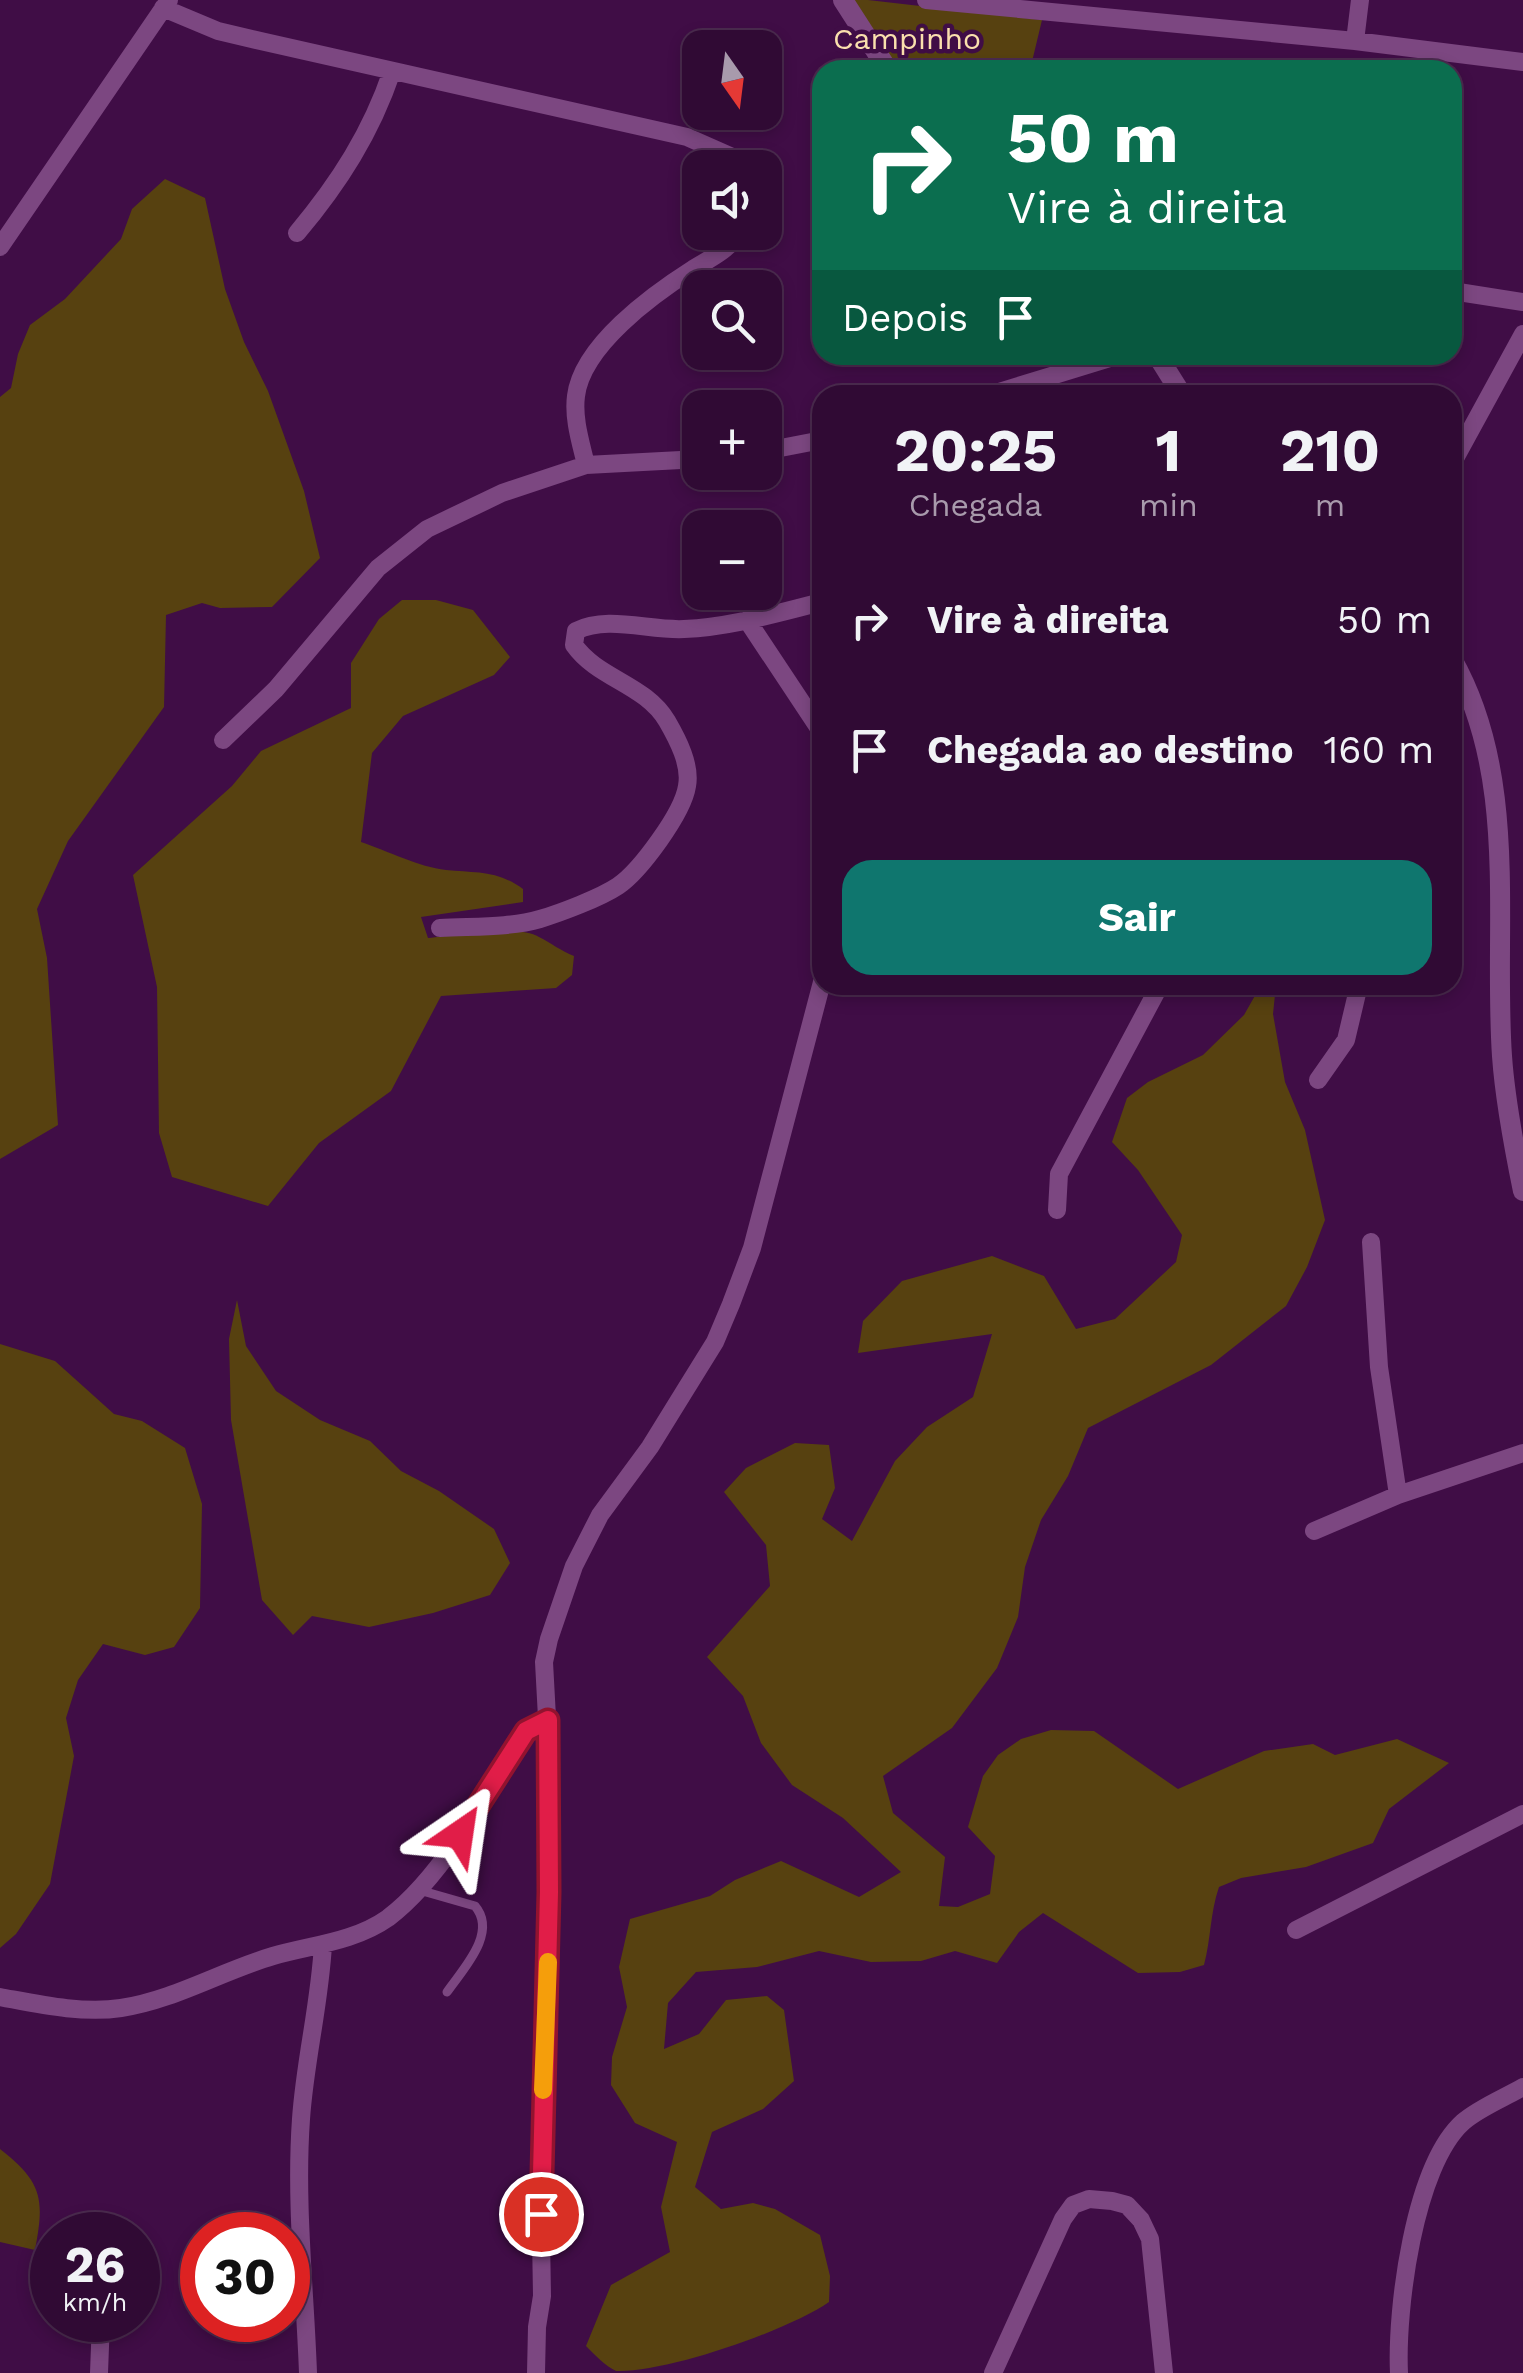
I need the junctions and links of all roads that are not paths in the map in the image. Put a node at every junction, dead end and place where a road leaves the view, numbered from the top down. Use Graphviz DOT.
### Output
graph roads {
  1 [pos="926,0"];
  2 [pos="1130,0"];
  3 [pos="1360,0"];
  4 [pos="844,1"];
  5 [pos="166,4"];
  6 [pos="1128,21"];
  7 [pos="1355,41"];
  8 [pos="882,60"];
  9 [pos="1523,62"];
  10 [pos="392,71"];
  11 [pos="716,150"];
  12 [pos="297,233"];
  13 [pos="0,247"];
  14 [pos="726,250"];
  15 [pos="1462,293"];
  16 [pos="1523,302"];
  17 [pos="1523,334"];
  18 [pos="1087,365"];
  19 [pos="1022,385"];
  20 [pos="812,442"];
  21 [pos="1462,446"];
  22 [pos="782,448"];
  23 [pos="682,460"];
  24 [pos="586,464"];
  25 [pos="812,604"];
  26 [pos="747,620"];
  27 [pos="1462,679"];
  28 [pos="812,718"];
  29 [pos="223,740"];
  30 [pos="440,928"];
  31 [pos="819,995"];
  32 [pos="1155,995"];
  33 [pos="1357,995"];
  34 [pos="1318,1080"];
  35 [pos="1523,1191"];
  36 [pos="1057,1210"];
  37 [pos="1370,1242"];
  38 [pos="1523,1452"];
  39 [pos="1398,1495"];
  40 [pos="1314,1531"];
  41 [pos="548,1720"];
  42 [pos="1523,1814"];
  43 [pos="419,1890"];
  44 [pos="1296,1930"];
  45 [pos="323,1944"];
  46 [pos="446,1992"];
  47 [pos="0,1997"];
  48 [pos="1523,2087"];
  49 [pos="101,2342"];
  50 [pos="100,2373"];
  51 [pos="308,2373"];
  52 [pos="536,2373"];
  53 [pos="992,2373"];
  54 [pos="1164,2373"];
  55 [pos="1398,2373"];
  1 -- 6 [label="street"];
  2 -- 6 [label="street"];
  3 -- 7 [label="street"];
  4 -- 8 [label="street"];
  5 -- 10 [label="street"];
  5 -- 13 [label="street"];
  6 -- 7 [label="street"];
  7 -- 9 [label="street"];
  10 -- 11 [label="street"];
  10 -- 12 [label="street"];
  14 -- 24 [label="street"];
  15 -- 16 [label="street"];
  17 -- 21 [label="street"];
  18 -- 19 [label="street"];
  20 -- 22 [label="street"];
  23 -- 24 [label="street"];
  24 -- 29 [label="street"];
  25 -- 26 [label="street"];
  26 -- 28 [label="street"];
  26 -- 30 [label="street"];
  27 -- 35 [label="street"];
  31 -- 41 [label="street"];
  32 -- 36 [label="street"];
  33 -- 34 [label="street"];
  37 -- 39 [label="street"];
  38 -- 39 [label="street"];
  39 -- 40 [label="street"];
  41 -- 43 [label="street"];
  41 -- 52 [label="street"];
  42 -- 44 [label="street"];
  43 -- 45 [label="street"];
  43 -- 46 [label="lane"];
  45 -- 47 [label="street"];
  45 -- 51 [label="street"];
  48 -- 55 [label="street"];
  49 -- 50 [label="street"];
  53 -- 54 [label="street"];
}
